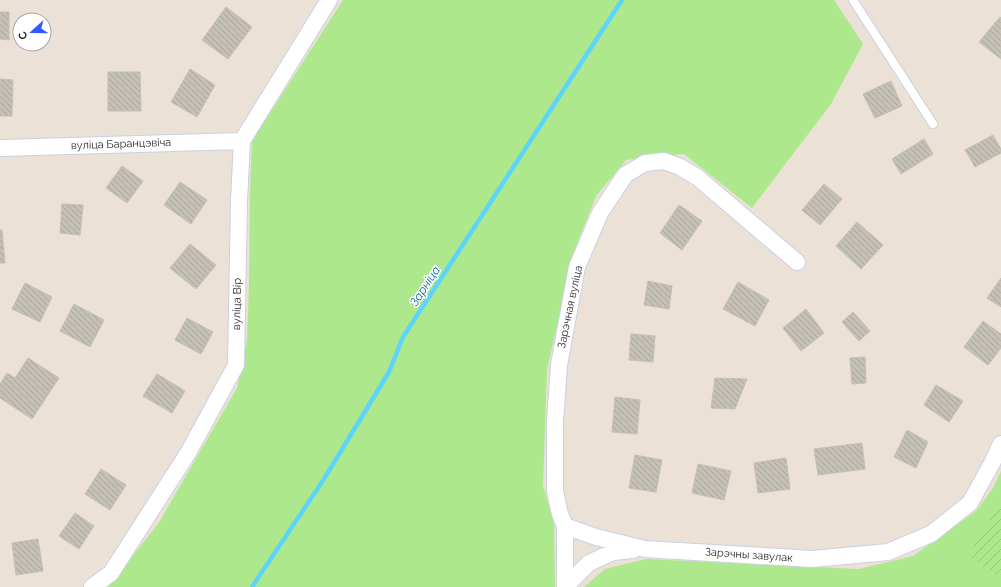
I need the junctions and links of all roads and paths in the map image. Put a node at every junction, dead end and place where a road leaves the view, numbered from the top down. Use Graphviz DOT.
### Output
graph roads {
  1 [pos="329,0"];
  2 [pos="853,0"];
  3 [pos="933,124"];
  4 [pos="242,141"];
  5 [pos="0,148"];
  6 [pos="798,262"];
  7 [pos="1001,444"];
  8 [pos="565,526"];
  9 [pos="645,549"];
  10 [pos="565,586"];
  11 [pos="92,587"];
  1 -- 4 [label="street, вуліца Вір"];
  2 -- 3 [label="lane"];
  4 -- 5 [label="street, вуліца Баранцэвіча"];
  4 -- 11 [label="street, вуліца Вір"];
  6 -- 8 [label="street, Зарэчная вуліца"];
  7 -- 9 [label="street, Зарэчны завулак"];
  8 -- 9 [label="street, Зарэчны завулак"];
  8 -- 10 [label="street, Зарэчная вуліца"];
  9 -- 10 [label="street"];
}
